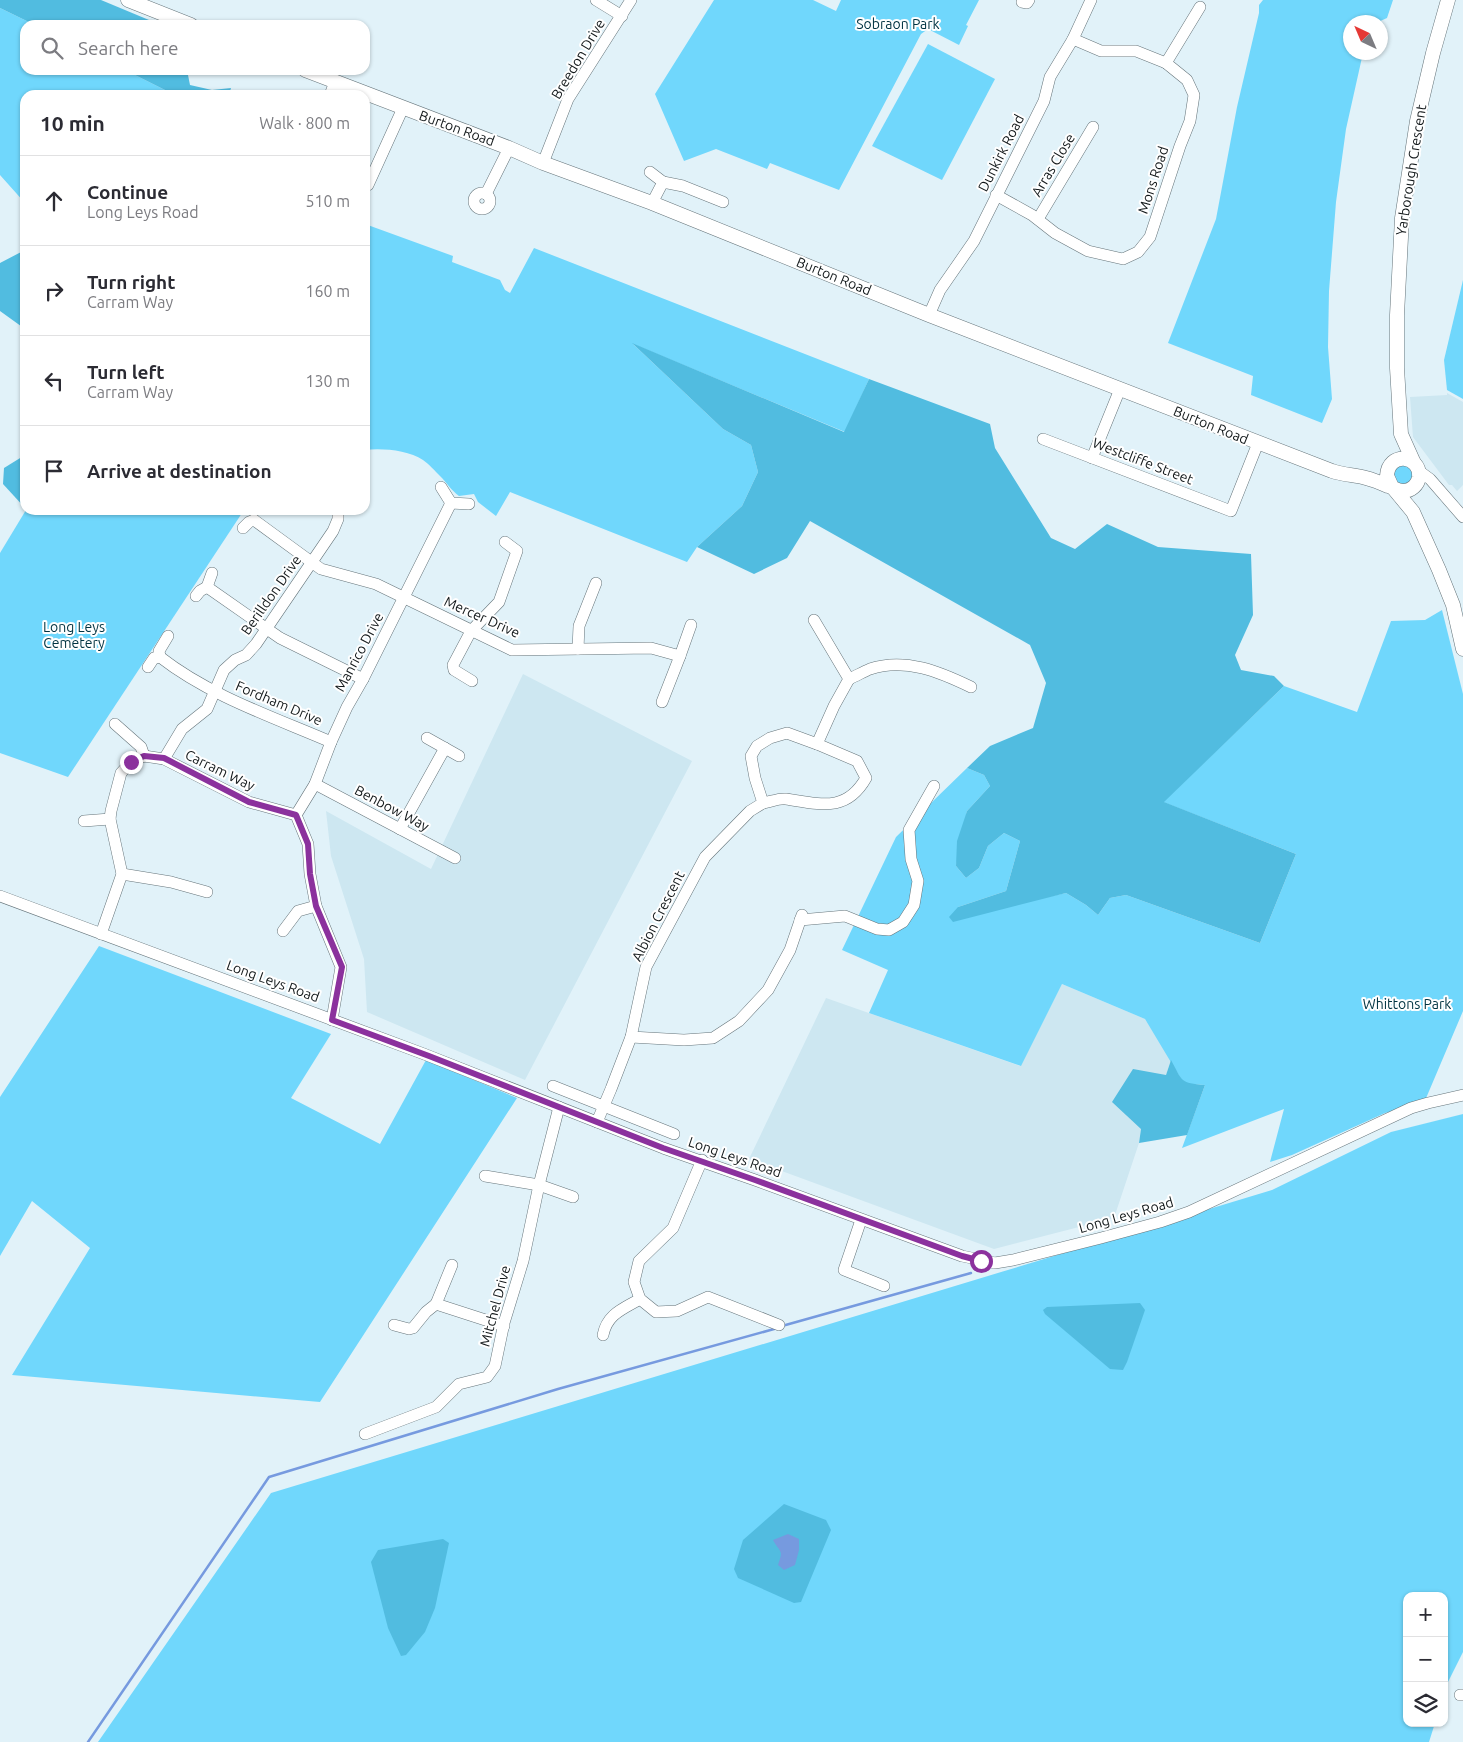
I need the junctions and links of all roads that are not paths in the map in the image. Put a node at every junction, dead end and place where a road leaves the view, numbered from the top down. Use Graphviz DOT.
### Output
graph roads {
  1 [pos="128,0"];
  2 [pos="596,0"];
  3 [pos="631,0"];
  4 [pos="1023,0"];
  5 [pos="1029,0"];
  6 [pos="1091,0"];
  7 [pos="1448,0"];
  8 [pos="1200,8"];
  9 [pos="622,16"];
  10 [pos="178,20"];
  11 [pos="1073,39"];
  12 [pos="1166,63"];
  13 [pos="312,75"];
  14 [pos="332,88"];
  15 [pos="370,99"];
  16 [pos="403,108"];
  17 [pos="1093,127"];
  18 [pos="510,148"];
  19 [pos="543,163"];
  20 [pos="650,172"];
  21 [pos="663,182"];
  22 [pos="370,185"];
  23 [pos="486,194"];
  24 [pos="996,195"];
  25 [pos="723,202"];
  26 [pos="652,203"];
  27 [pos="1038,219"];
  28 [pos="929,315"];
  29 [pos="1120,389"];
  30 [pos="1401,434"];
  31 [pos="1043,439"];
  32 [pos="1258,443"];
  33 [pos="1092,458"];
  34 [pos="1391,464"];
  35 [pos="1416,476"];
  36 [pos="1364,477"];
  37 [pos="441,487"];
  38 [pos="1393,488"];
  39 [pos="451,503"];
  40 [pos="469,504"];
  41 [pos="1413,512"];
  42 [pos="256,515"];
  43 [pos="337,515"];
  44 [pos="1463,517"];
  45 [pos="243,528"];
  46 [pos="505,542"];
  47 [pos="312,562"];
  48 [pos="212,573"];
  49 [pos="596,582"];
  50 [pos="207,587"];
  51 [pos="196,596"];
  52 [pos="404,598"];
  53 [pos="814,620"];
  54 [pos="691,625"];
  55 [pos="266,628"];
  56 [pos="471,631"];
  57 [pos="168,636"];
  58 [pos="578,649"];
  59 [pos="1463,649"];
  60 [pos="680,656"];
  61 [pos="160,657"];
  62 [pos="148,667"];
  63 [pos="363,679"];
  64 [pos="848,679"];
  65 [pos="472,681"];
  66 [pos="971,687"];
  67 [pos="215,692"];
  68 [pos="662,702"];
  69 [pos="115,724"];
  70 [pos="427,738"];
  71 [pos="331,742"];
  72 [pos="817,744"];
  73 [pos="445,748"];
  74 [pos="144,756"];
  75 [pos="459,756"];
  76 [pos="164,758"];
  77 [pos="315,784"];
  78 [pos="934,786"];
  79 [pos="763,803"];
  80 [pos="296,815"];
  81 [pos="110,819"];
  82 [pos="84,821"];
  83 [pos="400,829"];
  84 [pos="455,858"];
  85 [pos="122,874"];
  86 [pos="207,892"];
  87 [pos="0,896"];
  88 [pos="316,906"];
  89 [pos="283,931"];
  90 [pos="101,934"];
  91 [pos="332,1020"];
  92 [pos="631,1037"];
  93 [pos="553,1086"];
  94 [pos="1463,1096"];
  95 [pos="559,1107"];
  96 [pos="604,1107"];
  97 [pos="597,1122"];
  98 [pos="674,1134"];
  99 [pos="702,1160"];
  100 [pos="485,1176"];
  101 [pos="539,1185"];
  102 [pos="573,1197"];
  103 [pos="861,1220"];
  104 [pos="452,1265"];
  105 [pos="884,1286"];
  106 [pos="640,1299"];
  107 [pos="436,1304"];
  108 [pos="394,1325"];
  109 [pos="779,1325"];
  110 [pos="504,1326"];
  111 [pos="603,1335"];
  112 [pos="365,1434"];
  1 -- 10 [label="main road"];
  2 -- 9 [label="street"];
  3 -- 9 [label="street, Breedon Drive"];
  4 -- 5 [label="street"];
  6 -- 11 [label="street, Dunkirk Road"];
  7 -- 30 [label="main road, Yarborough Crescent"];
  8 -- 12 [label="street"];
  9 -- 19 [label="street, Breedon Drive"];
  11 -- 12 [label="street, Mons Road"];
  11 -- 24 [label="street, Dunkirk Road"];
  12 -- 27 [label="street, Mons Road"];
  13 -- 14 [label="main road, Burton Road"];
  15 -- 16 [label="main road, Burton Road"];
  16 -- 18 [label="main road, Burton Road"];
  16 -- 22 [label="street"];
  17 -- 27 [label="street, Arras Close"];
  18 -- 19 [label="main road, Burton Road"];
  18 -- 23 [label="street"];
  19 -- 26 [label="main road, Burton Road"];
  20 -- 21 [label="street"];
  21 -- 25 [label="street"];
  21 -- 26 [label="street"];
  24 -- 27 [label="street, Mons Road"];
  24 -- 28 [label="street, Dunkirk Road"];
  26 -- 28 [label="main road, Burton Road"];
  28 -- 29 [label="main road, Burton Road"];
  29 -- 32 [label="main road, Burton Road"];
  29 -- 33 [label="street"];
  30 -- 34 [label="main road"];
  30 -- 35 [label="main road"];
  31 -- 33 [label="street, Westcliffe Street"];
  32 -- 33 [label="street, Westcliffe Street"];
  32 -- 36 [label="main road, Burton Road"];
  34 -- 35 [label="main road"];
  34 -- 36 [label="main road"];
  34 -- 38 [label="main road"];
  35 -- 38 [label="main road"];
  35 -- 41 [label="main road"];
  35 -- 44 [label="street"];
  36 -- 38 [label="main road, Burton Road"];
  37 -- 39 [label="street"];
  38 -- 41 [label="main road"];
  39 -- 40 [label="street"];
  39 -- 52 [label="street, Manrico Drive"];
  41 -- 59 [label="main road"];
  42 -- 45 [label="street"];
  42 -- 47 [label="street, Mercer Drive"];
  43 -- 47 [label="street, Berilldon Drive"];
  46 -- 56 [label="street"];
  47 -- 52 [label="street, Mercer Drive"];
  47 -- 55 [label="street, Berilldon Drive"];
  48 -- 50 [label="street"];
  49 -- 58 [label="street"];
  50 -- 51 [label="street"];
  50 -- 55 [label="street"];
  52 -- 56 [label="street, Mercer Drive"];
  52 -- 63 [label="street, Manrico Drive"];
  53 -- 64 [label="street"];
  54 -- 60 [label="street"];
  55 -- 63 [label="street"];
  55 -- 67 [label="street, Berilldon Drive"];
  56 -- 58 [label="street, Mercer Drive"];
  56 -- 65 [label="street"];
  57 -- 61 [label="street"];
  58 -- 60 [label="street, Mercer Drive"];
  60 -- 68 [label="street"];
  61 -- 62 [label="street"];
  61 -- 67 [label="street, Fordham Drive"];
  63 -- 71 [label="street, Manrico Drive"];
  64 -- 66 [label="street"];
  64 -- 72 [label="street"];
  67 -- 71 [label="street, Fordham Drive"];
  67 -- 76 [label="street, Berilldon Drive"];
  69 -- 74 [label="street"];
  70 -- 73 [label="street"];
  71 -- 77 [label="street, Manrico Drive"];
  72 -- 79 [label="street"];
  72 -- 79 [label="street"];
  73 -- 75 [label="street"];
  73 -- 83 [label="street"];
  74 -- 76 [label="street, Carram Way"];
  74 -- 81 [label="street"];
  76 -- 80 [label="street, Carram Way"];
  77 -- 80 [label="street, Manrico Drive"];
  77 -- 83 [label="street, Benbow Way"];
  78 -- 92 [label="street"];
  79 -- 92 [label="street, Albion Crescent"];
  80 -- 88 [label="street"];
  81 -- 82 [label="street"];
  81 -- 85 [label="street"];
  83 -- 84 [label="street, Benbow Way"];
  85 -- 86 [label="street"];
  85 -- 90 [label="street"];
  87 -- 90 [label="street, Long Leys Road"];
  88 -- 89 [label="street"];
  88 -- 91 [label="street"];
  90 -- 91 [label="street, Long Leys Road"];
  91 -- 95 [label="street, Long Leys Road"];
  92 -- 96 [label="street, Albion Crescent"];
  93 -- 96 [label="street"];
  94 -- 103 [label="street, Long Leys Road"];
  95 -- 97 [label="street, Long Leys Road"];
  95 -- 101 [label="street, Mitchel Drive"];
  96 -- 97 [label="street, Albion Crescent"];
  96 -- 98 [label="street"];
  97 -- 99 [label="street, Long Leys Road"];
  99 -- 103 [label="street, Long Leys Road"];
  99 -- 106 [label="street"];
  100 -- 101 [label="street"];
  101 -- 102 [label="street"];
  101 -- 110 [label="street, Mitchel Drive"];
  103 -- 105 [label="street"];
  104 -- 107 [label="street"];
  106 -- 109 [label="street"];
  106 -- 111 [label="street"];
  107 -- 108 [label="street"];
  107 -- 110 [label="street"];
  110 -- 112 [label="street, Mitchel Drive"];
}
